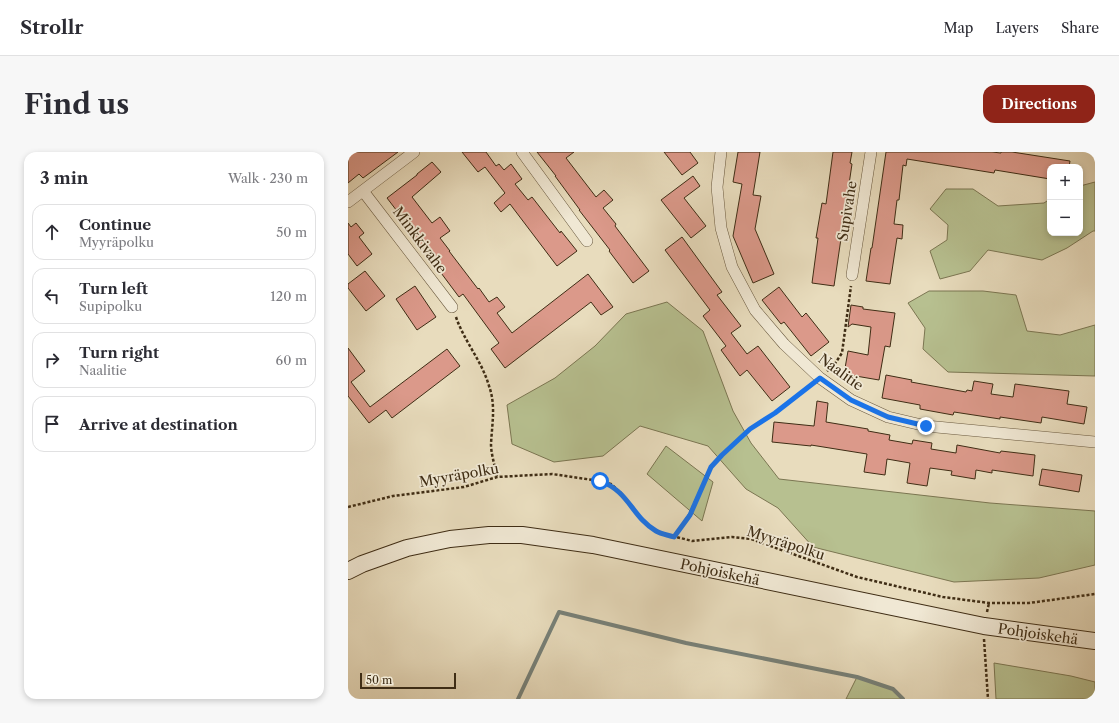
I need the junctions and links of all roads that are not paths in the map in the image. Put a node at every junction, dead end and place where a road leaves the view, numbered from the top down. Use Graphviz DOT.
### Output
graph roads {
  1 [pos="414,152"];
  2 [pos="522,152"];
  3 [pos="721,152"];
  4 [pos="871,152"];
  5 [pos="363,191"];
  6 [pos="348,202"];
  7 [pos="587,241"];
  8 [pos="852,275"];
  9 [pos="452,307"];
  10 [pos="1095,442"];
  11 [pos="348,571"];
  12 [pos="1095,641"];
  1 -- 5 [label="street"];
  2 -- 7 [label="street"];
  3 -- 10 [label="street, Naalitie"];
  4 -- 8 [label="street, Supivahe"];
  5 -- 6 [label="street"];
  5 -- 9 [label="street, Minkkivahe"];
  11 -- 12 [label="main road, Pohjoiskehä"];
}
